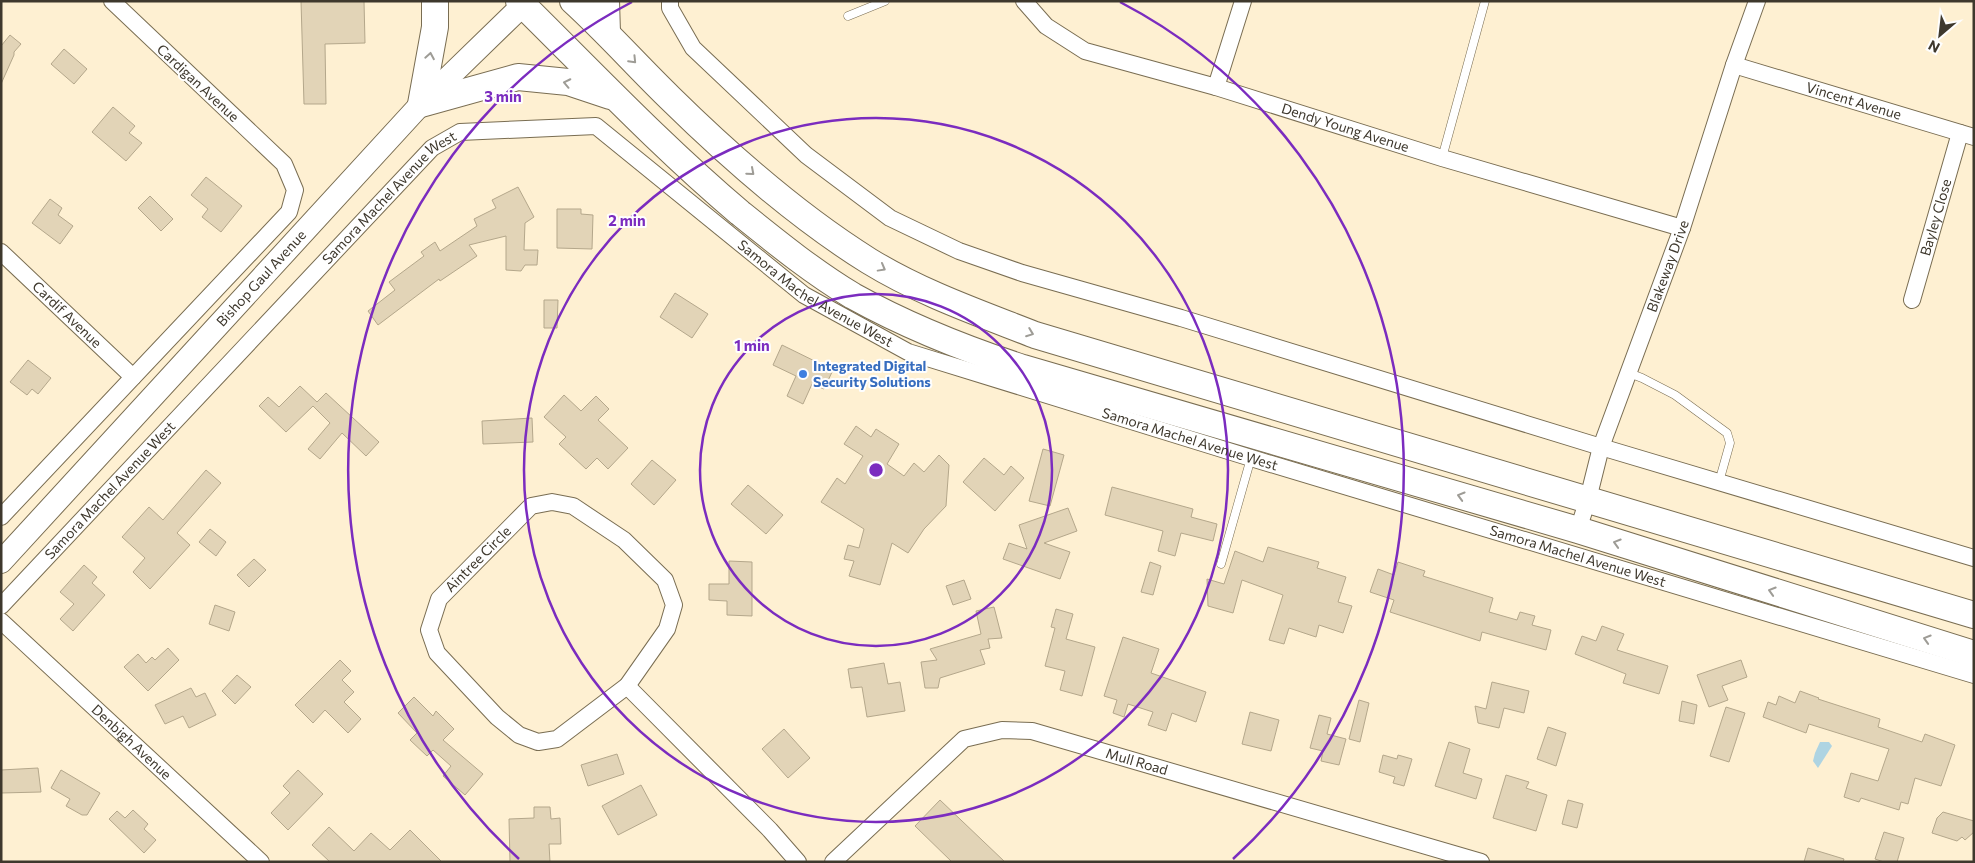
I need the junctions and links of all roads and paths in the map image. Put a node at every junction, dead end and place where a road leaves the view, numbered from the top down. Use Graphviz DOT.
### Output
graph roads {
  1 [pos="112,1"];
  2 [pos="435,1"];
  3 [pos="574,1"];
  4 [pos="606,1"];
  5 [pos="670,1"];
  6 [pos="885,1"];
  7 [pos="1024,1"];
  8 [pos="1243,1"];
  9 [pos="1485,1"];
  10 [pos="1757,1"];
  11 [pos="523,3"];
  12 [pos="848,16"];
  13 [pos="607,33"];
  14 [pos="1734,65"];
  15 [pos="1216,87"];
  16 [pos="614,97"];
  17 [pos="421,104"];
  18 [pos="1967,135"];
  19 [pos="1442,158"];
  20 [pos="284,164"];
  21 [pos="1682,228"];
  22 [pos="1,252"];
  23 [pos="1912,300"];
  24 [pos="1629,373"];
  25 [pos="133,377"];
  26 [pos="1601,447"];
  27 [pos="1251,458"];
  28 [pos="1719,482"];
  29 [pos="1588,499"];
  30 [pos="1,517"];
  31 [pos="1578,530"];
  32 [pos="1974,558"];
  33 [pos="1,562"];
  34 [pos="1221,564"];
  35 [pos="1,606"];
  36 [pos="1974,615"];
  37 [pos="1,621"];
  38 [pos="1974,654"];
  39 [pos="1974,675"];
  40 [pos="627,686"];
  41 [pos="261,862"];
  42 [pos="798,862"];
  43 [pos="833,862"];
  44 [pos="1481,862"];
  1 -- 20 [label="street, Cardigan Avenue"];
  17 -- 2 [label="highway, one-way"];
  3 -- 13 [label="highway"];
  4 -- 13 [label="highway"];
  5 -- 26 [label="street"];
  6 -- 12 [label="lane"];
  7 -- 15 [label="street, Dendy Young Avenue"];
  8 -- 15 [label="street"];
  9 -- 19 [label="lane"];
  10 -- 14 [label="street, Blakeway Drive"];
  11 -- 16 [label="highway, Samora Machel Avenue West"];
  11 -- 17 [label="main road, Bishop Gaul Avenue"];
  13 -- 29 [label="highway, one-way"];
  14 -- 18 [label="street, Vincent Avenue"];
  14 -- 21 [label="street, Blakeway Drive"];
  15 -- 19 [label="street, Dendy Young Avenue"];
  16 -- 17 [label="highway, one-way"];
  31 -- 16 [label="highway, Samora Machel Avenue West, one-way"];
  17 -- 33 [label="main road, Bishop Gaul Avenue"];
  18 -- 23 [label="street, Bayley Close"];
  19 -- 21 [label="street, Dendy Young Avenue"];
  20 -- 25 [label="street, Bishop Gaul Avenue"];
  21 -- 24 [label="street, Blakeway Drive"];
  22 -- 25 [label="street, Cardif Avenue"];
  24 -- 26 [label="street, Blakeway Drive"];
  24 -- 28 [label="lane"];
  25 -- 30 [label="street, Bishop Gaul Avenue"];
  26 -- 28 [label="street"];
  26 -- 29 [label="street, Blakeway Drive"];
  27 -- 34 [label="lane"];
  27 -- 35 [label="street, Samora Machel Avenue West"];
  27 -- 39 [label="street, Samora Machel Avenue West"];
  28 -- 32 [label="street"];
  29 -- 31 [label="street, Blakeway Drive"];
  29 -- 36 [label="highway"];
  38 -- 31 [label="highway, Samora Machel Avenue West, one-way"];
  37 -- 41 [label="street, Denbigh Avenue"];
  40 -- 40 [label="street, Aintree Circle"];
  40 -- 42 [label="street"];
  43 -- 44 [label="street, Mull Road"];
}
